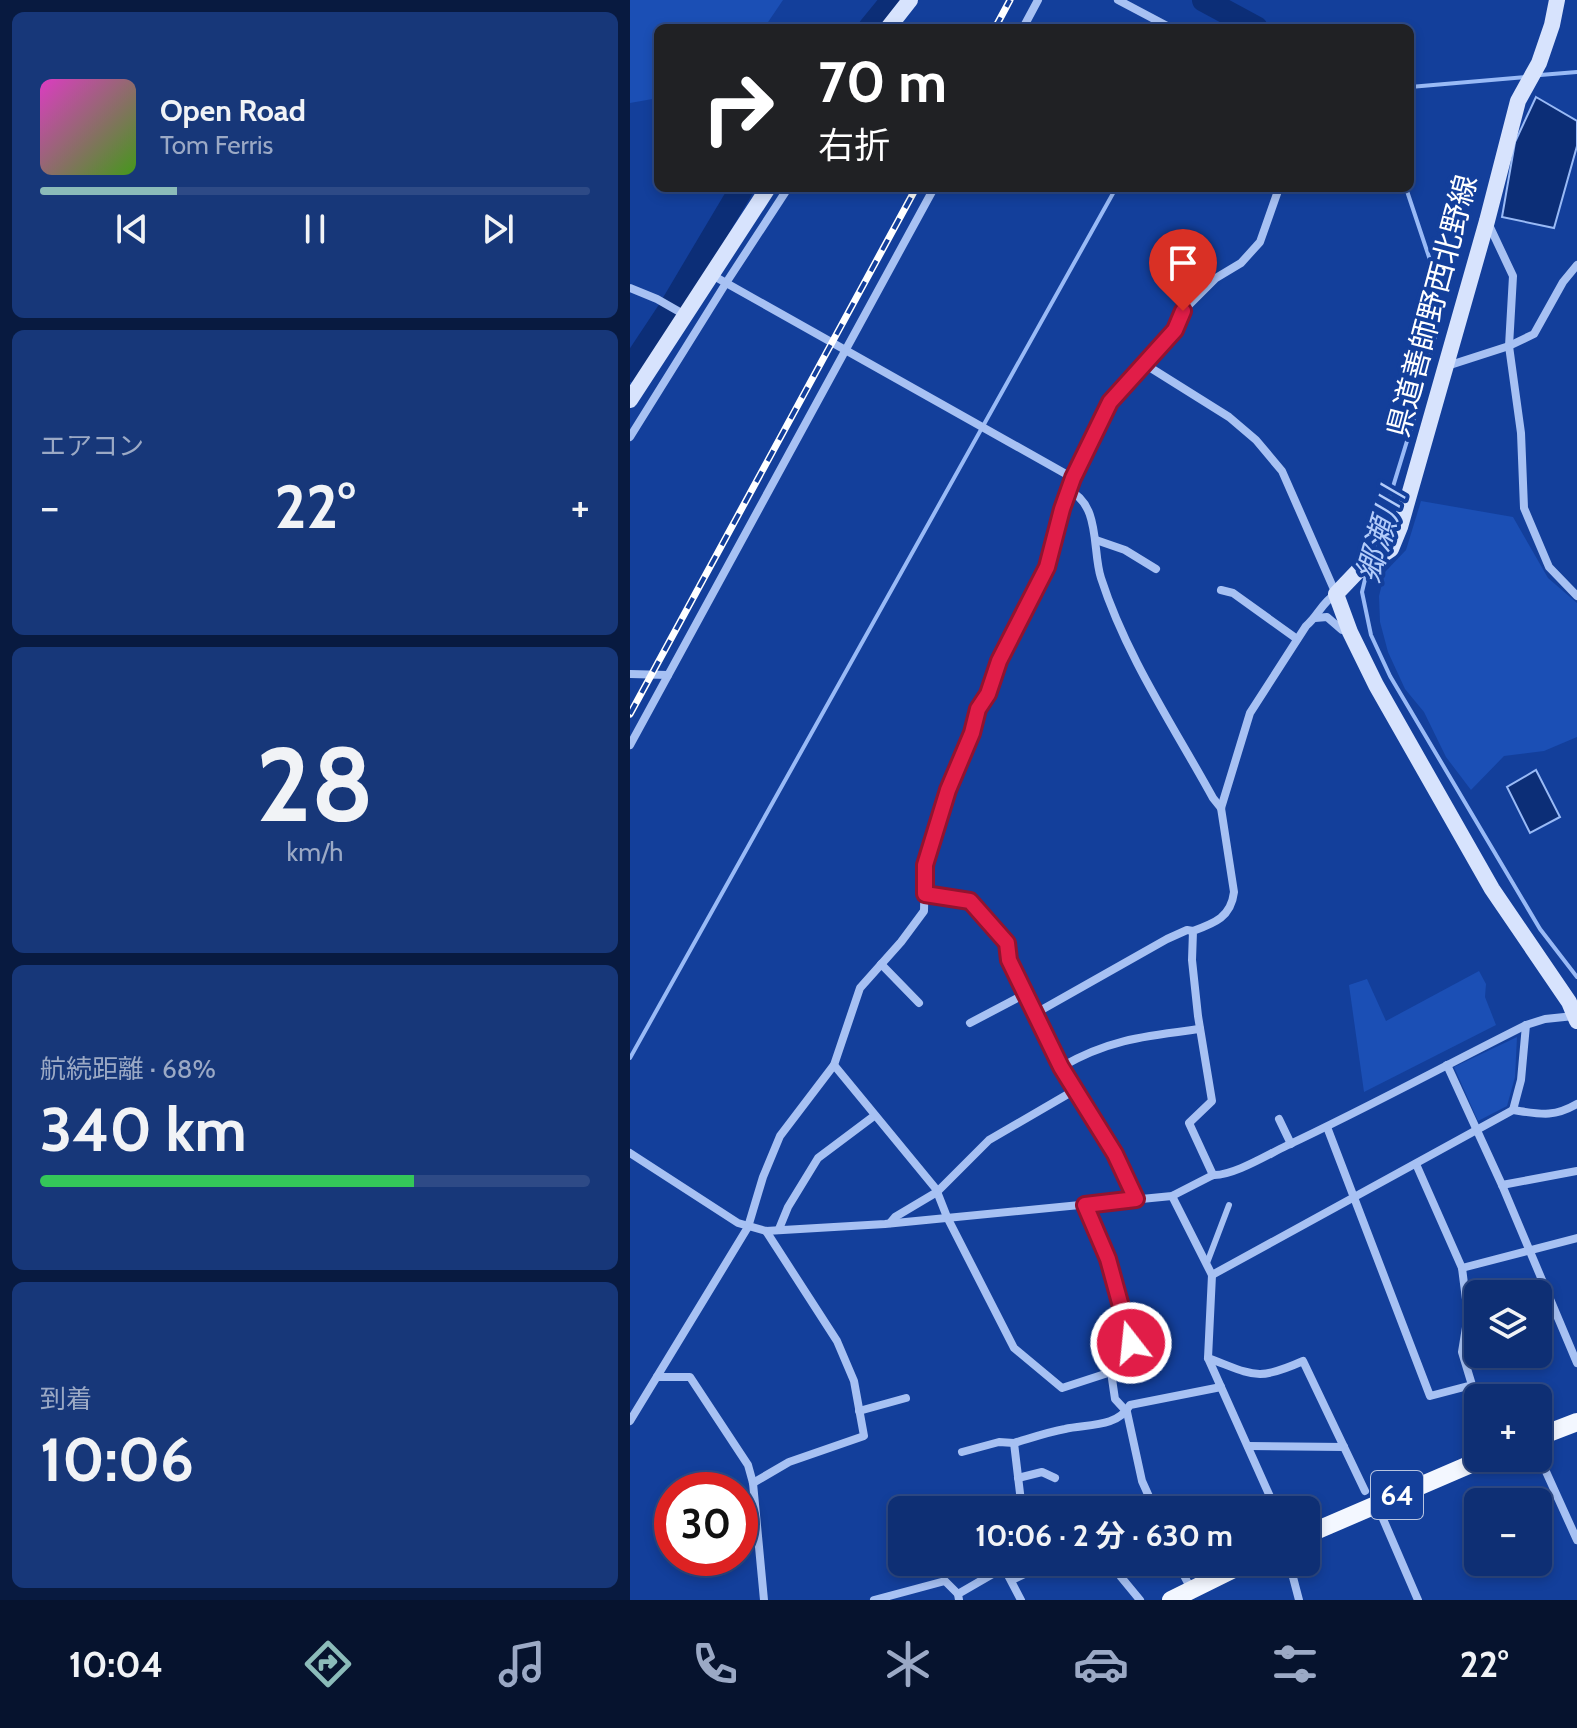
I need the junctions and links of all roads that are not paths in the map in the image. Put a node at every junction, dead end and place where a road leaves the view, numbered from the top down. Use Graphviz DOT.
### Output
graph roads {
  1 [pos="910,0"];
  2 [pos="1038,0"];
  3 [pos="1118,0"];
  4 [pos="1557,0"];
  5 [pos="891,24"];
  6 [pos="1025,24"];
  7 [pos="1163,24"];
  8 [pos="766,192"];
  9 [pos="785,192"];
  10 [pos="932,192"];
  11 [pos="1278,192"];
  12 [pos="1487,221"];
  13 [pos="1577,265"];
  14 [pos="718,279"];
  15 [pos="630,288"];
  16 [pos="681,312"];
  17 [pos="1509,346"];
  18 [pos="846,350"];
  19 [pos="1146,365"];
  20 [pos="1445,366"];
  21 [pos="630,400"];
  22 [pos="630,437"];
  23 [pos="1073,478"];
  24 [pos="1068,490"];
  25 [pos="1096,540"];
  26 [pos="1156,569"];
  27 [pos="1221,590"];
  28 [pos="1336,594"];
  29 [pos="1577,596"];
  30 [pos="1315,618"];
  31 [pos="1350,632"];
  32 [pos="1297,639"];
  33 [pos="630,674"];
  34 [pos="668,675"];
  35 [pos="630,745"];
  36 [pos="1221,808"];
  37 [pos="925,894"];
  38 [pos="1193,931"];
  39 [pos="881,964"];
  40 [pos="1025,994"];
  41 [pos="919,1003"];
  42 [pos="1036,1013"];
  43 [pos="1576,1019"];
  44 [pos="970,1023"];
  45 [pos="1526,1025"];
  46 [pos="1200,1029"];
  47 [pos="834,1065"];
  48 [pos="1447,1065"];
  49 [pos="1061,1067"];
  50 [pos="1075,1090"];
  51 [pos="1577,1104"];
  52 [pos="1513,1110"];
  53 [pos="874,1116"];
  54 [pos="1279,1119"];
  55 [pos="1327,1127"];
  56 [pos="1475,1130"];
  57 [pos="1291,1144"];
  58 [pos="630,1153"];
  59 [pos="1416,1164"];
  60 [pos="1577,1171"];
  61 [pos="1213,1175"];
  62 [pos="1502,1185"];
  63 [pos="937,1192"];
  64 [pos="1172,1196"];
  65 [pos="1352,1197"];
  66 [pos="1136,1199"];
  67 [pos="1085,1205"];
  68 [pos="1229,1205"];
  69 [pos="947,1217"];
  70 [pos="890,1223"];
  71 [pos="748,1227"];
  72 [pos="779,1229"];
  73 [pos="766,1231"];
  74 [pos="1577,1238"];
  75 [pos="1529,1252"];
  76 [pos="1207,1263"];
  77 [pos="1462,1268"];
  78 [pos="1212,1275"];
  79 [pos="1208,1358"];
  80 [pos="1577,1363"];
  81 [pos="1111,1372"];
  82 [pos="657,1377"];
  83 [pos="1221,1387"];
  84 [pos="906,1398"];
  85 [pos="859,1411"];
  86 [pos="1127,1412"];
  87 [pos="630,1421"];
  88 [pos="1577,1422"];
  89 [pos="1552,1432"];
  90 [pos="1014,1443"];
  91 [pos="1248,1446"];
  92 [pos="1344,1447"];
  93 [pos="962,1452"];
  94 [pos="1464,1465"];
  95 [pos="750,1472"];
  96 [pos="1546,1472"];
  97 [pos="1018,1478"];
  98 [pos="1055,1478"];
  99 [pos="758,1480"];
  100 [pos="1020,1496"];
  101 [pos="1149,1496"];
  102 [pos="1270,1496"];
  103 [pos="1371,1497"];
  104 [pos="1320,1527"];
  105 [pos="758,1536"];
  106 [pos="1577,1540"];
  107 [pos="987,1576"];
  108 [pos="1009,1576"];
  109 [pos="1020,1576"];
  110 [pos="1121,1576"];
  111 [pos="1184,1576"];
  112 [pos="1220,1576"];
  113 [pos="1293,1576"];
  114 [pos="1012,1580"];
  115 [pos="1191,1590"];
  116 [pos="959,1597"];
  117 [pos="764,1600"];
  118 [pos="874,1600"];
  119 [pos="1021,1600"];
  120 [pos="1140,1600"];
  121 [pos="1171,1600"];
  122 [pos="1299,1600"];
  123 [pos="1418,1600"];
  1 -- 5 [label="main road"];
  2 -- 6 [label="street"];
  3 -- 7 [label="street"];
  4 -- 12 [label="main road, 県道善師野西北野線"];
  8 -- 14 [label="main road"];
  9 -- 14 [label="street"];
  10 -- 18 [label="street"];
  11 -- 19 [label="street"];
  12 -- 17 [label="street"];
  12 -- 20 [label="main road, 県道善師野西北野線"];
  13 -- 17 [label="street"];
  14 -- 16 [label="main road"];
  14 -- 18 [label="street"];
  14 -- 22 [label="street"];
  15 -- 16 [label="street"];
  16 -- 21 [label="main road"];
  17 -- 20 [label="street"];
  17 -- 29 [label="street"];
  18 -- 23 [label="street"];
  18 -- 34 [label="street"];
  19 -- 23 [label="street"];
  19 -- 28 [label="street"];
  20 -- 28 [label="main road, 県道善師野西北野線"];
  23 -- 24 [label="street"];
  24 -- 25 [label="street"];
  24 -- 37 [label="street"];
  25 -- 26 [label="street"];
  25 -- 36 [label="street"];
  27 -- 32 [label="street"];
  28 -- 30 [label="street"];
  28 -- 31 [label="main road"];
  30 -- 31 [label="street"];
  30 -- 32 [label="street"];
  31 -- 43 [label="main road"];
  32 -- 36 [label="street"];
  33 -- 34 [label="street"];
  34 -- 35 [label="street"];
  36 -- 38 [label="street"];
  37 -- 39 [label="street"];
  37 -- 40 [label="street"];
  38 -- 42 [label="street"];
  38 -- 46 [label="street"];
  39 -- 41 [label="street"];
  39 -- 47 [label="street"];
  40 -- 42 [label="street"];
  40 -- 44 [label="street"];
  42 -- 49 [label="street"];
  43 -- 45 [label="street"];
  45 -- 48 [label="street"];
  45 -- 52 [label="street"];
  46 -- 49 [label="street"];
  46 -- 61 [label="street"];
  47 -- 53 [label="street"];
  47 -- 71 [label="street"];
  48 -- 55 [label="street"];
  48 -- 56 [label="street"];
  49 -- 50 [label="street"];
  50 -- 63 [label="street"];
  50 -- 66 [label="street"];
  51 -- 52 [label="street"];
  52 -- 56 [label="street"];
  53 -- 63 [label="street"];
  53 -- 72 [label="street"];
  54 -- 57 [label="street"];
  55 -- 57 [label="street"];
  55 -- 65 [label="street"];
  56 -- 59 [label="street"];
  56 -- 62 [label="street"];
  57 -- 61 [label="street"];
  58 -- 71 [label="street"];
  59 -- 65 [label="street"];
  59 -- 77 [label="street"];
  60 -- 62 [label="street"];
  61 -- 64 [label="street"];
  62 -- 75 [label="street"];
  63 -- 69 [label="street"];
  63 -- 70 [label="street"];
  64 -- 66 [label="street"];
  64 -- 76 [label="street"];
  65 -- 77 [label="street"];
  65 -- 78 [label="street"];
  66 -- 67 [label="street"];
  67 -- 69 [label="street"];
  67 -- 81 [label="street"];
  68 -- 76 [label="lane"];
  69 -- 70 [label="street"];
  69 -- 81 [label="street"];
  70 -- 72 [label="street"];
  71 -- 73 [label="street"];
  71 -- 82 [label="street"];
  72 -- 73 [label="street"];
  73 -- 85 [label="street"];
  74 -- 75 [label="street"];
  75 -- 77 [label="street"];
  75 -- 80 [label="street"];
  76 -- 78 [label="street"];
  78 -- 79 [label="street"];
  79 -- 83 [label="street"];
  79 -- 92 [label="street"];
  81 -- 86 [label="street"];
  82 -- 87 [label="street"];
  82 -- 95 [label="street"];
  83 -- 86 [label="street"];
  83 -- 91 [label="street"];
  84 -- 85 [label="street"];
  85 -- 99 [label="street"];
  86 -- 90 [label="street"];
  86 -- 101 [label="street"];
  88 -- 89 [label="main road"];
  90 -- 93 [label="street"];
  90 -- 97 [label="street"];
  91 -- 92 [label="street"];
  91 -- 102 [label="street"];
  92 -- 103 [label="street"];
  94 -- 103 [label="main road, 64"];
  96 -- 106 [label="street"];
  97 -- 98 [label="street"];
  97 -- 100 [label="street"];
  103 -- 104 [label="main road, 64"];
  103 -- 123 [label="street"];
  105 -- 117 [label="street"];
  107 -- 116 [label="street"];
  108 -- 114 [label="street"];
  109 -- 114 [label="street"];
  110 -- 120 [label="street"];
  111 -- 115 [label="street"];
  112 -- 115 [label="main road"];
  113 -- 122 [label="street"];
  114 -- 119 [label="street"];
  115 -- 121 [label="main road"];
  116 -- 118 [label="street"];
}
